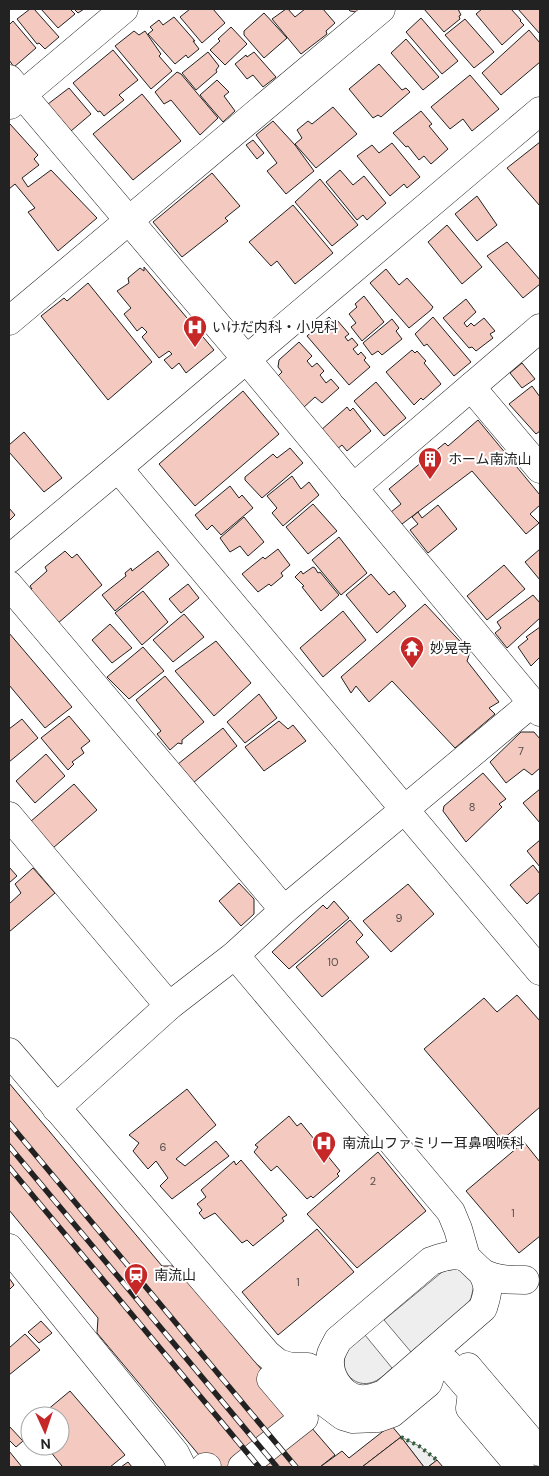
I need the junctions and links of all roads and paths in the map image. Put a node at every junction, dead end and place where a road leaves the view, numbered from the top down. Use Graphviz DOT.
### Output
graph roads {
  1 [pos="124,9"];
  2 [pos="381,9"];
  3 [pos="13,93"];
  4 [pos="540,111"];
  5 [pos="128,220"];
  6 [pos="9,321"];
  7 [pos="540,328"];
  8 [pos="246,360"];
  9 [pos="471,387"];
  10 [pos="118,468"];
  11 [pos="540,469"];
  12 [pos="353,488"];
  13 [pos="9,559"];
  14 [pos="9,585"];
  15 [pos="536,707"];
  16 [pos="406,810"];
  17 [pos="9,816"];
  18 [pos="284,910"];
  19 [pos="235,954"];
  20 [pos="540,971"];
  21 [pos="169,1006"];
  22 [pos="9,1052"];
  23 [pos="56,1108"];
  24 [pos="452,1212"];
  25 [pos="9,1248"];
  26 [pos="431,1260"];
  27 [pos="474,1265"];
  28 [pos="533,1273"];
  29 [pos="483,1308"];
  30 [pos="338,1340"];
  31 [pos="446,1340"];
  32 [pos="308,1367"];
  33 [pos="339,1387"];
  34 [pos="540,1452"];
  35 [pos="182,1467"];
  36 [pos="242,1467"];
  37 [pos="520,1467"];
  1 -- 3 [label="street"];
  2 -- 5 [label="street"];
  3 -- 5 [label="street"];
  4 -- 8 [label="street"];
  5 -- 6 [label="street"];
  5 -- 8 [label="street"];
  7 -- 9 [label="street"];
  8 -- 10 [label="street"];
  8 -- 12 [label="street"];
  9 -- 11 [label="street"];
  9 -- 12 [label="street"];
  10 -- 13 [label="street"];
  10 -- 16 [label="street"];
  12 -- 15 [label="street"];
  14 -- 18 [label="street"];
  15 -- 16 [label="street"];
  16 -- 18 [label="street"];
  16 -- 20 [label="street"];
  17 -- 21 [label="street"];
  18 -- 19 [label="street"];
  19 -- 21 [label="street"];
  19 -- 24 [label="street"];
  21 -- 23 [label="street"];
  22 -- 23 [label="street"];
  23 -- 32 [label="street"];
  24 -- 26 [label="street"];
  24 -- 27 [label="street"];
  25 -- 35 [label="street"];
  26 -- 27 [label="street"];
  26 -- 30 [label="street"];
  27 -- 28 [label="street"];
  27 -- 29 [label="street"];
  28 -- 29 [label="street"];
  29 -- 31 [label="street"];
  30 -- 32 [label="street"];
  30 -- 33 [label="street"];
  31 -- 33 [label="street"];
  31 -- 34 [label="street"];
  32 -- 33 [label="street"];
  36 -- 37 [label="street"];
}
